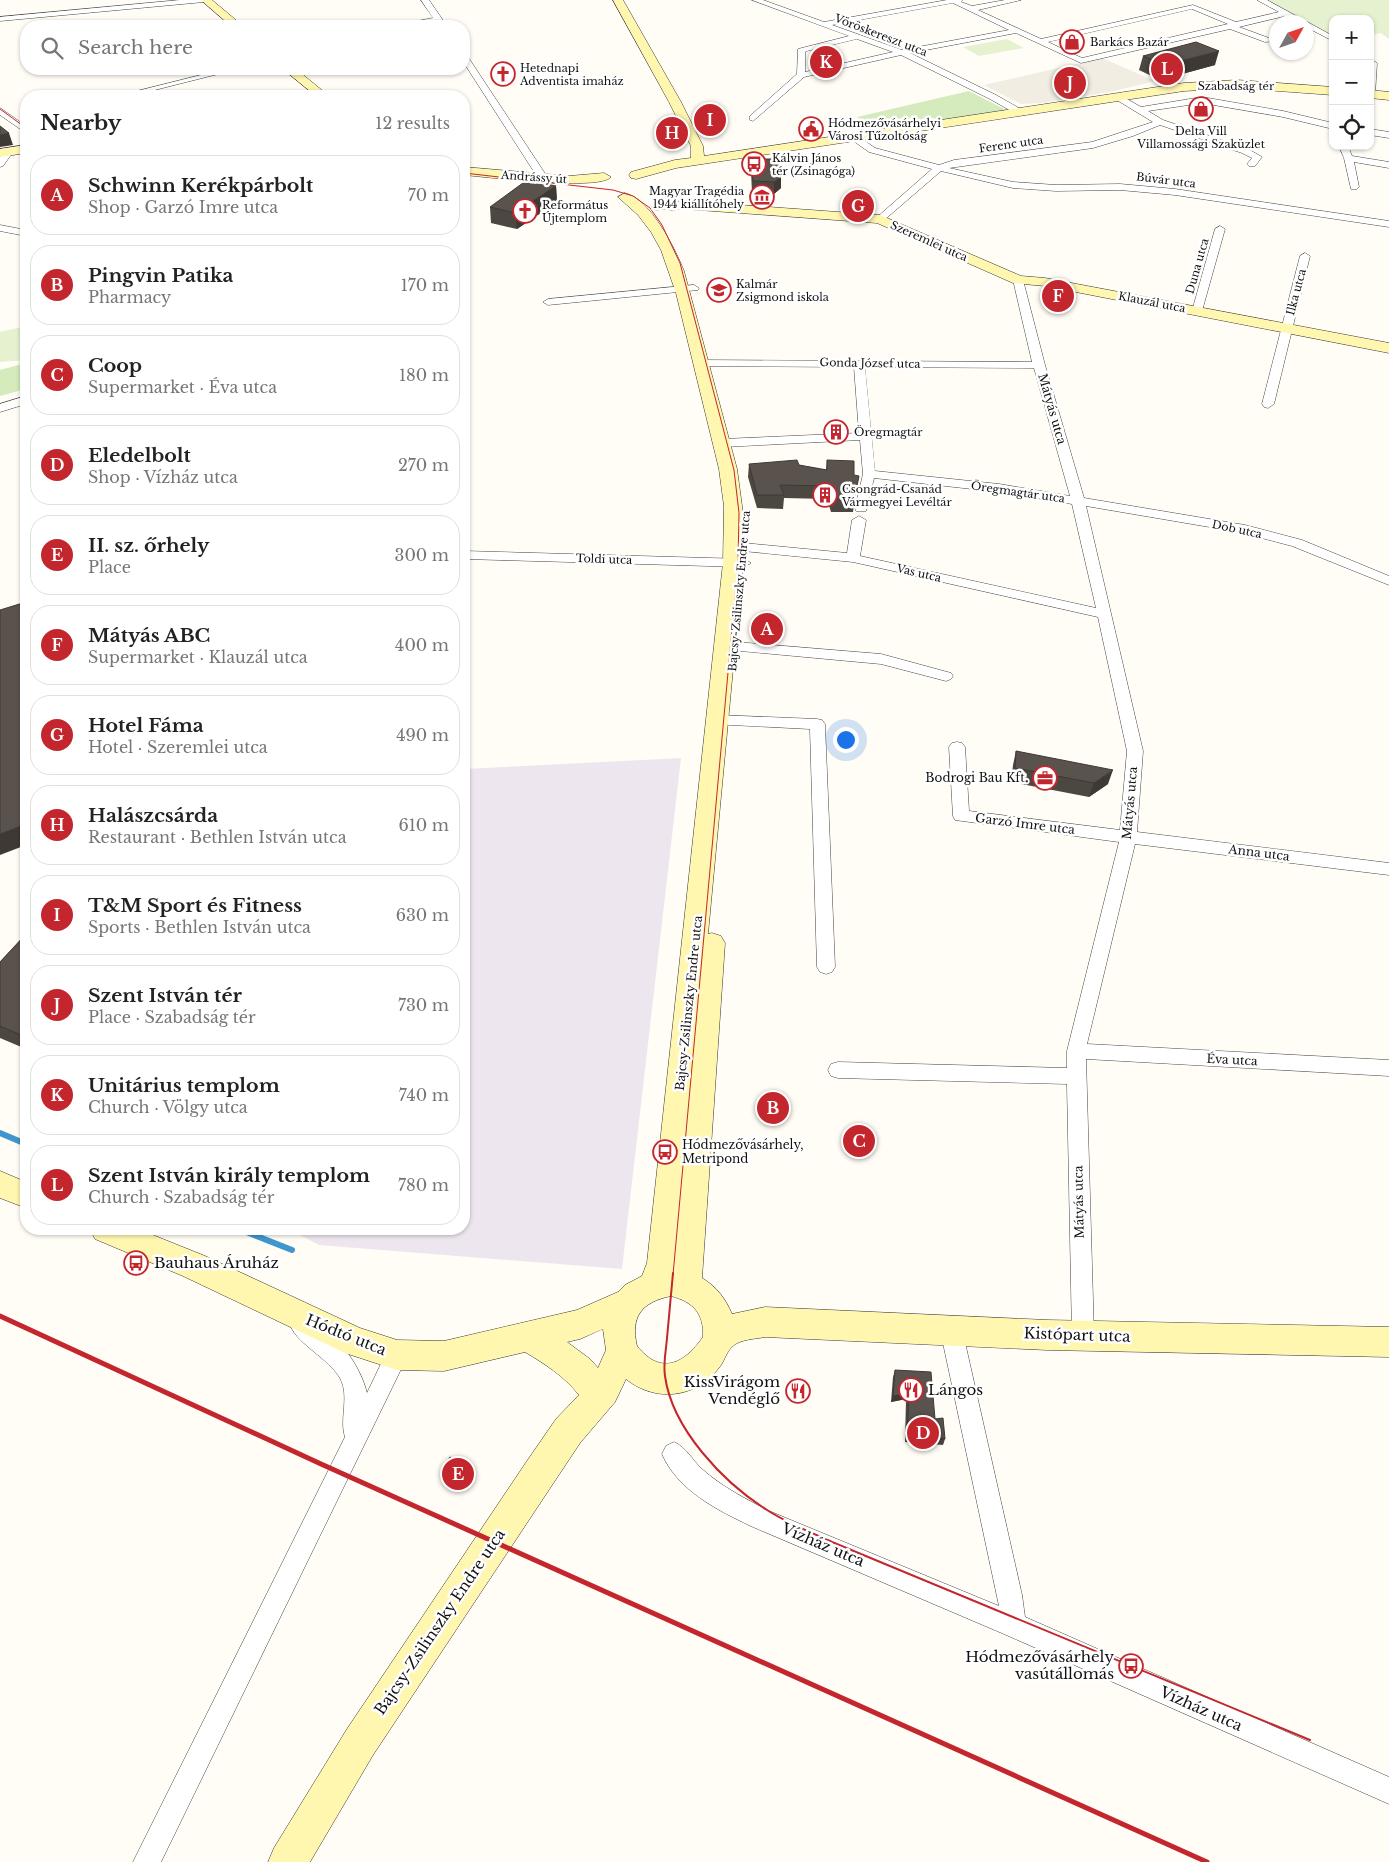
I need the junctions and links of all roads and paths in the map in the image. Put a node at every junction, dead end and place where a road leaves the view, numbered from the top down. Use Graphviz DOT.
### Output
graph roads {
  1 [pos="205,0"];
  2 [pos="425,0"];
  3 [pos="618,0"];
  4 [pos="756,0"];
  5 [pos="956,0"];
  6 [pos="1017,0"];
  7 [pos="1261,0"];
  8 [pos="970,9"];
  9 [pos="1286,13"];
  10 [pos="1290,15"];
  11 [pos="0,19"];
  12 [pos="438,19"];
  13 [pos="230,20"];
  14 [pos="433,20"];
  15 [pos="822,24"];
  16 [pos="1233,26"];
  17 [pos="1314,28"];
  18 [pos="1017,31"];
  19 [pos="857,37"];
  20 [pos="1314,37"];
  21 [pos="1329,37"];
  22 [pos="1269,40"];
  23 [pos="1040,42"];
  24 [pos="903,53"];
  25 [pos="470,66"];
  26 [pos="209,75"];
  27 [pos="297,75"];
  28 [pos="801,75"];
  29 [pos="146,90"];
  30 [pos="315,90"];
  31 [pos="1329,91"];
  32 [pos="1374,94"];
  33 [pos="1389,96"];
  34 [pos="1118,97"];
  35 [pos="1140,110"];
  36 [pos="0,111"];
  37 [pos="1022,113"];
  38 [pos="753,118"];
  39 [pos="20,121"];
  40 [pos="15,122"];
  41 [pos="1160,122"];
  42 [pos="1329,125"];
  43 [pos="20,126"];
  44 [pos="1374,133"];
  45 [pos="1389,136"];
  46 [pos="855,138"];
  47 [pos="696,146"];
  48 [pos="803,146"];
  49 [pos="20,150"];
  50 [pos="1345,150"];
  51 [pos="4,152"];
  52 [pos="743,154"];
  53 [pos="1349,158"];
  54 [pos="0,164"];
  55 [pos="694,164"];
  56 [pos="1252,164"];
  57 [pos="1389,165"];
  58 [pos="939,168"];
  59 [pos="470,172"];
  60 [pos="636,175"];
  61 [pos="604,176"];
  62 [pos="470,177"];
  63 [pos="543,178"];
  64 [pos="1354,187"];
  65 [pos="599,192"];
  66 [pos="653,195"];
  67 [pos="625,197"];
  68 [pos="880,219"];
  69 [pos="1389,224"];
  70 [pos="0,228"];
  71 [pos="1220,229"];
  72 [pos="20,232"];
  73 [pos="1305,256"];
  74 [pos="1018,280"];
  75 [pos="689,289"];
  76 [pos="548,302"];
  77 [pos="1197,311"];
  78 [pos="1286,328"];
  79 [pos="1389,348"];
  80 [pos="706,362"];
  81 [pos="859,363"];
  82 [pos="1039,365"];
  83 [pos="20,402"];
  84 [pos="1268,404"];
  85 [pos="0,408"];
  86 [pos="864,436"];
  87 [pos="728,442"];
  88 [pos="869,474"];
  89 [pos="1078,500"];
  90 [pos="470,555"];
  91 [pos="738,555"];
  92 [pos="853,558"];
  93 [pos="1389,580"];
  94 [pos="1102,614"];
  95 [pos="729,647"];
  96 [pos="946,676"];
  97 [pos="723,720"];
  98 [pos="957,747"];
  99 [pos="1128,838"];
  100 [pos="1389,869"];
  101 [pos="826,967"];
  102 [pos="1076,1052"];
  103 [pos="1389,1068"];
  104 [pos="838,1070"];
  105 [pos="1076,1076"];
  106 [pos="0,1184"];
  107 [pos="20,1192"];
  108 [pos="119,1235"];
  109 [pos="654,1284"];
  110 [pos="686,1285"];
  111 [pos="626,1303"];
  112 [pos="710,1303"];
  113 [pos="274,1304"];
  114 [pos="765,1322"];
  115 [pos="951,1329"];
  116 [pos="1083,1335"];
  117 [pos="526,1336"];
  118 [pos="719,1336"];
  119 [pos="1389,1342"];
  120 [pos="622,1352"];
  121 [pos="397,1355"];
  122 [pos="648,1376"];
  123 [pos="602,1393"];
  124 [pos="355,1437"];
  125 [pos="674,1454"];
  126 [pos="1013,1625"];
  127 [pos="1389,1791"];
  128 [pos="147,1862"];
  129 [pos="288,1862"];
  1 -- 11 [label="street"];
  1 -- 13 [label="street"];
  2 -- 12 [label="street"];
  3 -- 47 [label="street"];
  4 -- 15 [label="street, Vöröskereszt utca"];
  5 -- 8 [label="street"];
  5 -- 15 [label="street"];
  6 -- 8 [label="street"];
  7 -- 9 [label="street"];
  8 -- 18 [label="street"];
  9 -- 10 [label="street"];
  9 -- 16 [label="street"];
  12 -- 14 [label="street"];
  15 -- 19 [label="street, Vöröskereszt utca"];
  16 -- 22 [label="street"];
  16 -- 23 [label="street"];
  16 -- 23 [label="street"];
  17 -- 21 [label="street"];
  18 -- 23 [label="street"];
  18 -- 24 [label="street"];
  19 -- 24 [label="street, Vöröskereszt utca"];
  19 -- 28 [label="street"];
  20 -- 21 [label="street"];
  24 -- 28 [label="street"];
  24 -- 37 [label="street, Vöröskereszt utca"];
  25 -- 63 [label="street"];
  26 -- 29 [label="street"];
  27 -- 30 [label="street"];
  28 -- 38 [label="street"];
  31 -- 34 [label="street, Szabadság tér"];
  32 -- 33 [label="street"];
  34 -- 35 [label="street"];
  34 -- 37 [label="street, Szabadság tér"];
  35 -- 41 [label="street"];
  35 -- 42 [label="street"];
  36 -- 40 [label="street"];
  37 -- 46 [label="street, Szabadság tér"];
  39 -- 40 [label="street"];
  40 -- 43 [label="street"];
  41 -- 56 [label="street"];
  41 -- 58 [label="street, Ferenc utca"];
  44 -- 45 [label="street"];
  46 -- 48 [label="street, Szabadság tér"];
  46 -- 58 [label="street, Búvár utca"];
  47 -- 52 [label="street"];
  47 -- 55 [label="street"];
  48 -- 52 [label="street"];
  48 -- 55 [label="street"];
  49 -- 51 [label="street"];
  50 -- 53 [label="street"];
  51 -- 54 [label="street"];
  52 -- 55 [label="street"];
  53 -- 57 [label="street"];
  53 -- 64 [label="street"];
  55 -- 60 [label="street"];
  55 -- 66 [label="street"];
  58 -- 68 [label="street, Ferenc utca"];
  58 -- 69 [label="street, Búvár utca"];
  59 -- 63 [label="street, Andrássy út"];
  60 -- 61 [label="street, Andrássy út"];
  60 -- 66 [label="street"];
  61 -- 63 [label="street, Andrássy út"];
  61 -- 65 [label="street"];
  62 -- 65 [label="street, Andrássy út"];
  65 -- 67 [label="street, Andrássy út"];
  66 -- 67 [label="street"];
  66 -- 68 [label="street, Szeremlei utca"];
  66 -- 75 [label="street, Bajcsy-Zsilinszky Endre utca"];
  67 -- 75 [label="street, Bajcsy-Zsilinszky Endre utca"];
  68 -- 74 [label="street, Szeremlei utca"];
  70 -- 72 [label="street"];
  71 -- 77 [label="street, Duna utca"];
  73 -- 78 [label="street, Ilka utca"];
  74 -- 77 [label="street, Klauzál utca"];
  74 -- 82 [label="street, Mátyás utca"];
  75 -- 76 [label="street"];
  75 -- 80 [label="street, Bajcsy-Zsilinszky Endre utca"];
  77 -- 78 [label="street, Klauzál utca"];
  78 -- 79 [label="street, Klauzál utca"];
  78 -- 84 [label="street"];
  80 -- 81 [label="street, Gonda József utca"];
  80 -- 87 [label="street, Bajcsy-Zsilinszky Endre utca"];
  81 -- 82 [label="street, Gonda József utca"];
  81 -- 86 [label="street"];
  82 -- 89 [label="street, Mátyás utca"];
  83 -- 85 [label="street"];
  86 -- 87 [label="street"];
  86 -- 88 [label="street"];
  87 -- 91 [label="street, Bajcsy-Zsilinszky Endre utca"];
  88 -- 89 [label="street, Öregmagtár utca"];
  88 -- 92 [label="street"];
  89 -- 93 [label="street, Dob utca"];
  89 -- 94 [label="street, Mátyás utca"];
  90 -- 91 [label="street, Toldi utca"];
  91 -- 92 [label="street, Vas utca"];
  91 -- 95 [label="street, Bajcsy-Zsilinszky Endre utca"];
  92 -- 94 [label="street, Vas utca"];
  94 -- 99 [label="street, Mátyás utca"];
  95 -- 96 [label="street"];
  95 -- 97 [label="street, Bajcsy-Zsilinszky Endre utca"];
  97 -- 101 [label="street"];
  97 -- 109 [label="street, Bajcsy-Zsilinszky Endre utca"];
  97 -- 110 [label="street, Bajcsy-Zsilinszky Endre utca"];
  98 -- 99 [label="street, Garzó Imre utca"];
  99 -- 100 [label="street, Anna utca"];
  99 -- 102 [label="street, Mátyás utca"];
  102 -- 103 [label="street, Éva utca"];
  102 -- 105 [label="street, Mátyás utca"];
  104 -- 105 [label="street"];
  105 -- 116 [label="street, Mátyás utca"];
  106 -- 107 [label="street"];
  108 -- 113 [label="street, Hódtó utca"];
  109 -- 110 [label="street"];
  109 -- 111 [label="street"];
  110 -- 112 [label="street"];
  111 -- 117 [label="street, Hódtó utca"];
  111 -- 120 [label="street"];
  112 -- 114 [label="street, Kistópart utca"];
  112 -- 118 [label="street"];
  113 -- 121 [label="street, Hódtó utca"];
  113 -- 124 [label="street"];
  114 -- 115 [label="street, Kistópart utca"];
  114 -- 118 [label="street, Kistópart utca"];
  115 -- 116 [label="street, Kistópart utca"];
  115 -- 126 [label="street"];
  116 -- 119 [label="street, Kistópart utca"];
  117 -- 121 [label="street, Hódtó utca"];
  117 -- 123 [label="street"];
  118 -- 122 [label="street"];
  120 -- 122 [label="street"];
  120 -- 123 [label="street, Bajcsy-Zsilinszky Endre utca"];
  121 -- 124 [label="street"];
  122 -- 123 [label="street, Bajcsy-Zsilinszky Endre utca"];
  123 -- 129 [label="street, Bajcsy-Zsilinszky Endre utca"];
  124 -- 128 [label="street"];
  125 -- 126 [label="street, Vízház utca"];
  126 -- 127 [label="street, Vízház utca"];
}
